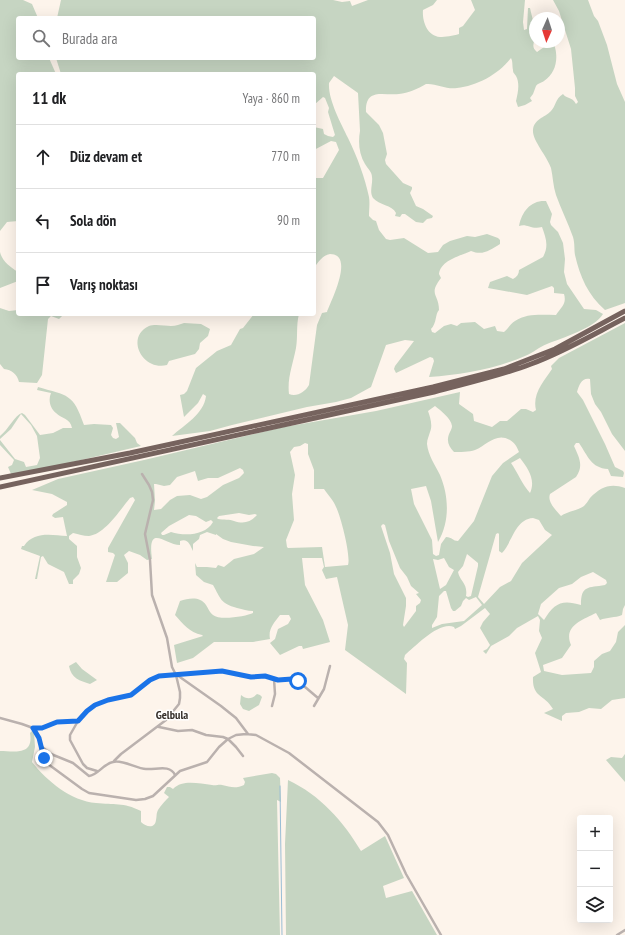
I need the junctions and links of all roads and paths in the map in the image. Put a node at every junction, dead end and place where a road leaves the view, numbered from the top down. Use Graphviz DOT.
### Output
graph roads {
  1 [pos="625,311"];
  2 [pos="625,318"];
  3 [pos="142,474"];
  4 [pos="0,478"];
  5 [pos="0,487"];
  6 [pos="330,666"];
  7 [pos="176,674"];
  8 [pos="274,679"];
  9 [pos="318,698"];
  10 [pos="272,706"];
  11 [pos="314,706"];
  12 [pos="0,718"];
  13 [pos="78,721"];
  14 [pos="158,727"];
  15 [pos="33,728"];
  16 [pos="249,734"];
  17 [pos="228,739"];
  18 [pos="40,745"];
  19 [pos="243,756"];
  20 [pos="114,761"];
  21 [pos="98,771"];
  22 [pos="175,775"];
  23 [pos="625,930"];
  24 [pos="441,935"];
  25 [pos="617,935"];
  1 -- 4 [label="highway"];
  2 -- 5 [label="highway"];
  3 -- 7 [label="street"];
  6 -- 9 [label="street"];
  7 -- 8 [label="street"];
  7 -- 13 [label="street"];
  7 -- 14 [label="street"];
  7 -- 16 [label="street"];
  8 -- 9 [label="street"];
  8 -- 10 [label="street"];
  9 -- 11 [label="street"];
  12 -- 15 [label="street"];
  13 -- 15 [label="street"];
  13 -- 21 [label="street"];
  14 -- 17 [label="street"];
  14 -- 20 [label="street"];
  15 -- 18 [label="street"];
  16 -- 17 [label="street"];
  16 -- 24 [label="street"];
  17 -- 19 [label="street"];
  17 -- 22 [label="street"];
  18 -- 21 [label="street"];
  18 -- 22 [label="street"];
  20 -- 21 [label="street"];
  20 -- 22 [label="street"];
  23 -- 25 [label="street"];
}
